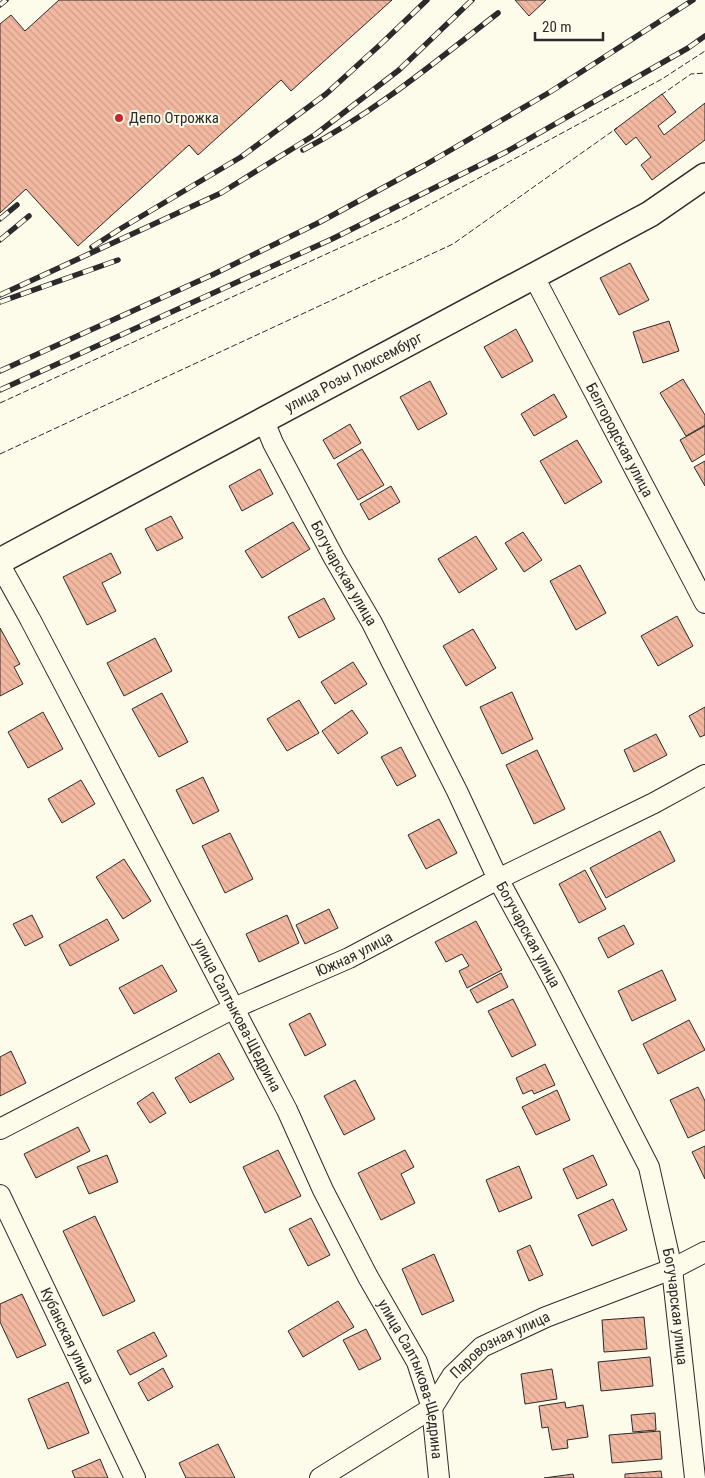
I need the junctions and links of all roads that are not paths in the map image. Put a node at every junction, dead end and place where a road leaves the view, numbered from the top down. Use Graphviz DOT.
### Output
graph roads {
  1 [pos="705,176"];
  2 [pos="534,277"];
  3 [pos="264,421"];
  4 [pos="0,563"];
  5 [pos="705,603"];
  6 [pos="705,775"];
  7 [pos="498,879"];
  8 [pos="234,1008"];
  9 [pos="0,1129"];
  10 [pos="0,1195"];
  11 [pos="705,1252"];
  12 [pos="672,1269"];
  13 [pos="432,1408"];
  14 [pos="135,1478"];
  15 [pos="320,1478"];
  16 [pos="439,1478"];
  17 [pos="696,1478"];
  1 -- 2 [label="street, улица Розы Люксембург"];
  2 -- 3 [label="street, улица Розы Люксембург"];
  2 -- 5 [label="street, Белгородская улица"];
  3 -- 4 [label="street, улица Розы Люксембург"];
  3 -- 7 [label="street, Богучарская улица"];
  4 -- 8 [label="street, улица Салтыкова-Щедрина"];
  6 -- 7 [label="street, Южная улица"];
  7 -- 8 [label="street, Южная улица"];
  7 -- 12 [label="street, Богучарская улица"];
  8 -- 9 [label="street, Южная улица"];
  8 -- 13 [label="street, улица Салтыкова-Щедрина"];
  10 -- 14 [label="street, Кубанская улица"];
  11 -- 12 [label="street, Паровозная улица"];
  12 -- 13 [label="street, Паровозная улица"];
  12 -- 17 [label="street, Богучарская улица"];
  13 -- 15 [label="street, Паровозная улица"];
  13 -- 16 [label="street, улица Салтыкова-Щедрина"];
}
